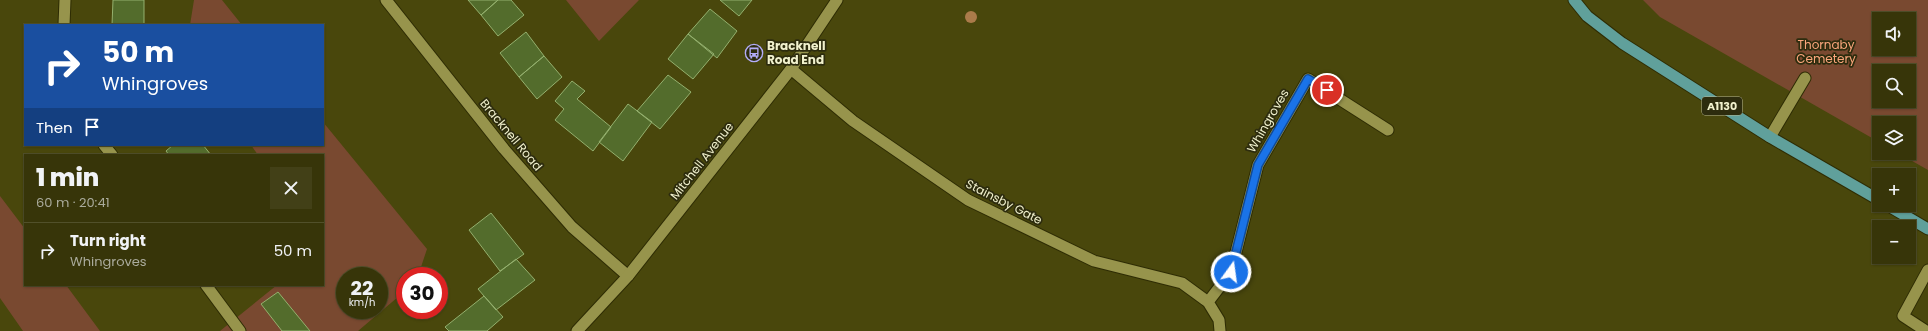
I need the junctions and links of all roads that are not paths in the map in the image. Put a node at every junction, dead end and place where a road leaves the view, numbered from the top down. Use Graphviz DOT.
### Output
graph roads {
  1 [pos="65,0"];
  2 [pos="386,0"];
  3 [pos="838,0"];
  4 [pos="1574,0"];
  5 [pos="64,24"];
  6 [pos="791,69"];
  7 [pos="1805,78"];
  8 [pos="1388,130"];
  9 [pos="1770,137"];
  10 [pos="105,146"];
  11 [pos="111,154"];
  12 [pos="1872,196"];
  13 [pos="1899,212"];
  14 [pos="1928,229"];
  15 [pos="1928,270"];
  16 [pos="628,276"];
  17 [pos="207,286"];
  18 [pos="1208,302"];
  19 [pos="240,331"];
  20 [pos="577,331"];
  21 [pos="1220,331"];
  22 [pos="1926,331"];
  1 -- 5 [label="street"];
  2 -- 16 [label="street, Bracknell Road"];
  3 -- 6 [label="street, Mitchell Avenue"];
  4 -- 9 [label="main road, A1130"];
  6 -- 16 [label="street, Mitchell Avenue"];
  6 -- 18 [label="street, Stainsby Gate"];
  7 -- 9 [label="street"];
  8 -- 18 [label="street, Whingroves"];
  9 -- 12 [label="main road, A1130"];
  10 -- 11 [label="street"];
  13 -- 14 [label="main road"];
  15 -- 22 [label="street"];
  16 -- 20 [label="street, Mitchell Avenue"];
  17 -- 19 [label="street"];
  18 -- 21 [label="street"];
}
